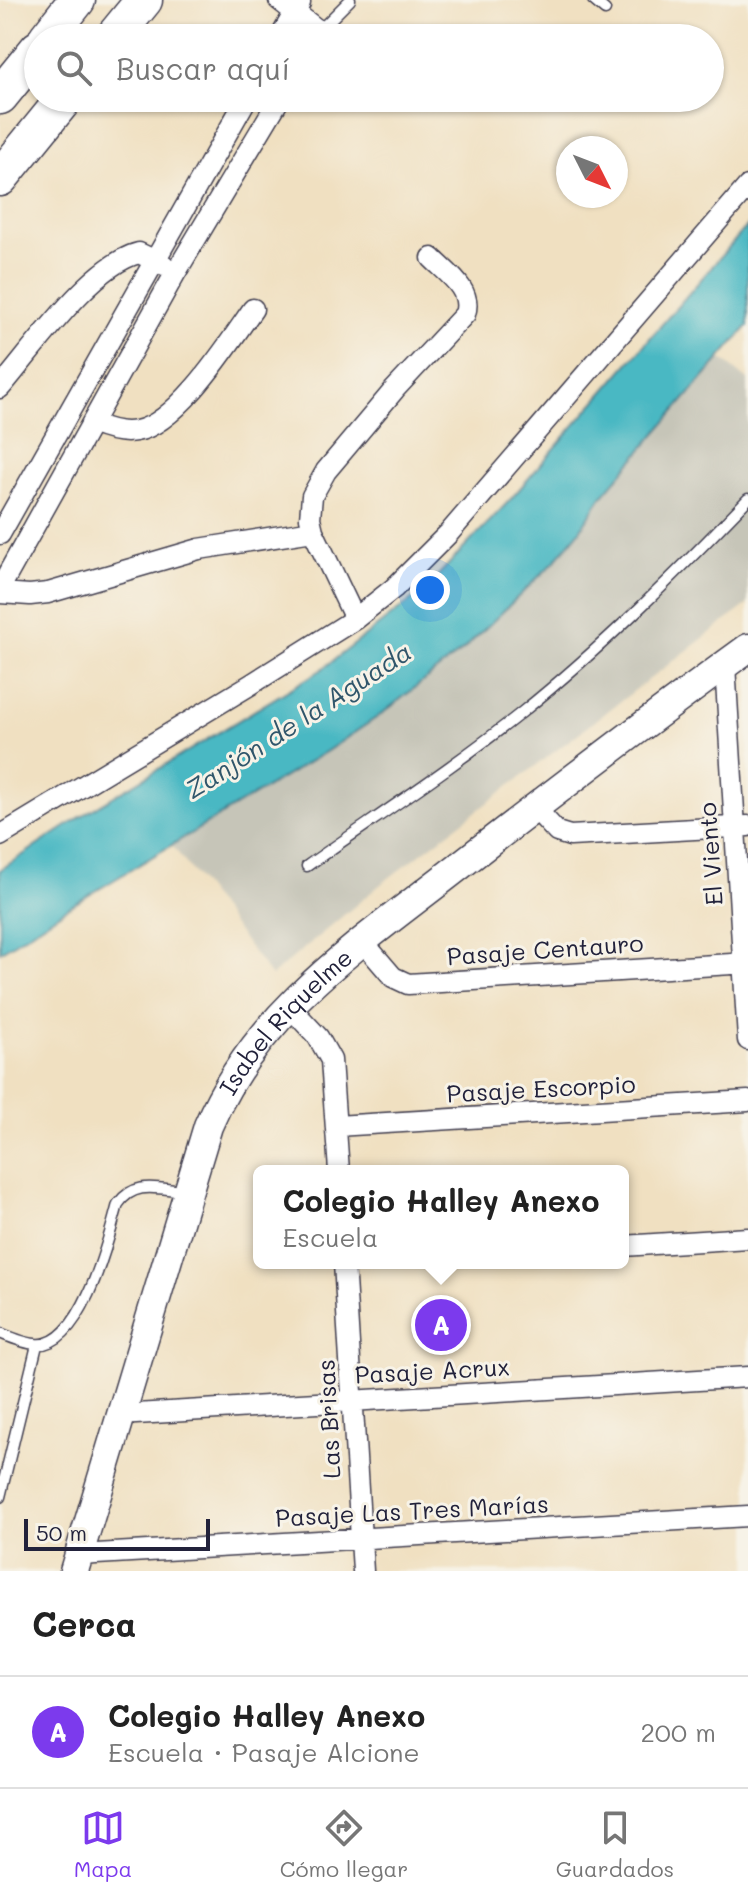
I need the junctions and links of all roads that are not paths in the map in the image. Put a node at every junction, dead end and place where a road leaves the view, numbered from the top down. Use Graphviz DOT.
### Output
graph roads {
  1 [pos="77,0"];
  2 [pos="144,0"];
  3 [pos="350,0"];
  4 [pos="593,0"];
  5 [pos="292,4"];
  6 [pos="605,10"];
  7 [pos="58,24"];
  8 [pos="124,24"];
  9 [pos="285,24"];
  10 [pos="308,24"];
  11 [pos="327,24"];
  12 [pos="24,66"];
  13 [pos="0,96"];
  14 [pos="54,112"];
  15 [pos="239,112"];
  16 [pos="272,112"];
  17 [pos="0,178"];
  18 [pos="748,186"];
  19 [pos="432,258"];
  20 [pos="155,260"];
  21 [pos="176,272"];
  22 [pos="253,309"];
  23 [pos="0,388"];
  24 [pos="94,424"];
  25 [pos="21,498"];
  26 [pos="748,499"];
  27 [pos="44,509"];
  28 [pos="313,531"];
  29 [pos="0,534"];
  30 [pos="0,590"];
  31 [pos="355,619"];
  32 [pos="748,648"];
  33 [pos="725,665"];
  34 [pos="535,808"];
  35 [pos="741,826"];
  36 [pos="0,836"];
  37 [pos="307,866"];
  38 [pos="363,942"];
  39 [pos="746,963"];
  40 [pos="289,1006"];
  41 [pos="748,1040"];
  42 [pos="748,1101"];
  43 [pos="336,1126"];
  44 [pos="339,1165"];
  45 [pos="186,1191"];
  46 [pos="748,1238"];
  47 [pos="629,1246"];
  48 [pos="344,1269"];
  49 [pos="0,1333"];
  50 [pos="37,1345"];
  51 [pos="748,1377"];
  52 [pos="353,1401"];
  53 [pos="119,1415"];
  54 [pos="0,1497"];
  55 [pos="748,1516"];
  56 [pos="361,1539"];
  57 [pos="77,1563"];
  58 [pos="363,1571"];
  1 -- 7 [label="highway"];
  2 -- 8 [label="highway"];
  3 -- 11 [label="lane"];
  4 -- 6 [label="lane"];
  5 -- 9 [label="street"];
  5 -- 10 [label="street"];
  12 -- 13 [label="highway"];
  14 -- 17 [label="highway"];
  15 -- 20 [label="street"];
  16 -- 21 [label="street"];
  18 -- 31 [label="street"];
  19 -- 28 [label="street"];
  20 -- 21 [label="street"];
  20 -- 23 [label="street"];
  20 -- 25 [label="street"];
  21 -- 24 [label="street"];
  22 -- 24 [label="street"];
  24 -- 27 [label="street"];
  25 -- 27 [label="street"];
  25 -- 29 [label="street"];
  26 -- 37 [label="lane"];
  27 -- 30 [label="street"];
  28 -- 30 [label="street"];
  28 -- 31 [label="street"];
  31 -- 36 [label="street"];
  32 -- 33 [label="street, Isabel Riquelme"];
  33 -- 34 [label="street, Isabel Riquelme"];
  33 -- 35 [label="street, El Viento"];
  34 -- 35 [label="street"];
  34 -- 38 [label="street, Isabel Riquelme"];
  35 -- 39 [label="street, El Viento"];
  38 -- 39 [label="street, Pasaje Centauro"];
  38 -- 40 [label="street, Isabel Riquelme"];
  39 -- 41 [label="street, El Viento"];
  40 -- 43 [label="street"];
  40 -- 45 [label="street, Isabel Riquelme"];
  42 -- 43 [label="street, Pasaje Escorpio"];
  43 -- 44 [label="street"];
  45 -- 50 [label="lane"];
  45 -- 53 [label="street, Isabel Riquelme"];
  46 -- 47 [label="street"];
  48 -- 52 [label="street, Las Brisas"];
  49 -- 50 [label="lane"];
  50 -- 54 [label="lane"];
  51 -- 52 [label="street, Pasaje Acrux"];
  52 -- 53 [label="street, Pasaje Acrux"];
  52 -- 56 [label="street, Las Brisas"];
  53 -- 57 [label="street, Isabel Riquelme"];
  55 -- 56 [label="street, Pasaje Las Tres Marías"];
  56 -- 57 [label="street, Pasaje Las Tres Marías"];
  56 -- 58 [label="street, Las Brisas"];
}
